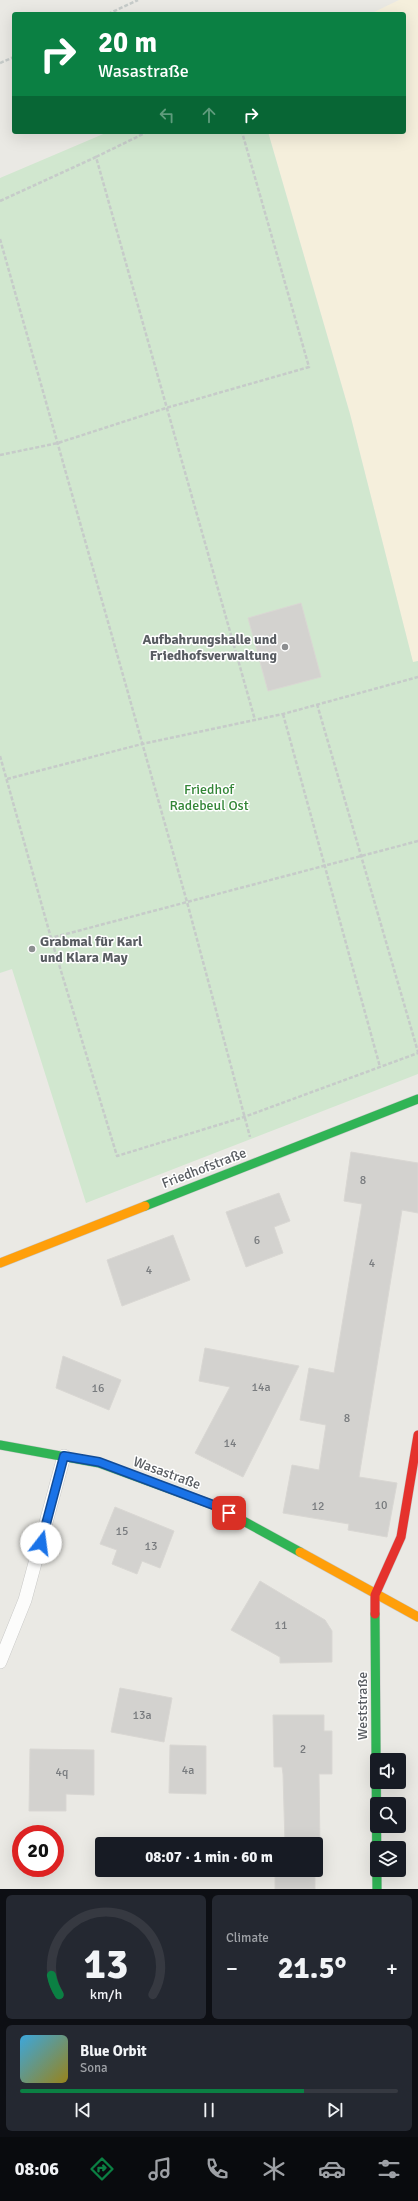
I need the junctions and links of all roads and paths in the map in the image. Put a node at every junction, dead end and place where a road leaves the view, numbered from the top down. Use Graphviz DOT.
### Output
graph roads {
  1 [pos="138,0"];
  2 [pos="112,12"];
  3 [pos="12,58"];
  4 [pos="0,63"];
  5 [pos="143,134"];
  6 [pos="243,134"];
  7 [pos="96,157"];
  8 [pos="0,201"];
  9 [pos="0,239"];
  10 [pos="166,408"];
  11 [pos="58,443"];
  12 [pos="0,455"];
  13 [pos="418,678"];
  14 [pos="317,704"];
  15 [pos="283,714"];
  16 [pos="255,720"];
  17 [pos="142,744"];
  18 [pos="0,756"];
  19 [pos="7,779"];
  20 [pos="418,841"];
  21 [pos="363,857"];
  22 [pos="326,867"];
  23 [pos="187,902"];
  24 [pos="51,938"];
  25 [pos="418,1053"];
  26 [pos="380,1067"];
  27 [pos="418,1100"];
  28 [pos="244,1117"];
  29 [pos="260,1161"];
  30 [pos="0,1263"];
  31 [pos="418,1435"];
  32 [pos="0,1445"];
  33 [pos="64,1456"];
  34 [pos="375,1595"];
  35 [pos="418,1617"];
  36 [pos="0,1662"];
  37 [pos="377,1889"];
  1 -- 2 [label="path"];
  3 -- 4 [label="path"];
  5 -- 7 [label="path"];
  6 -- 10 [label="path"];
  7 -- 8 [label="path"];
  7 -- 10 [label="path"];
  9 -- 11 [label="path"];
  10 -- 11 [label="path"];
  10 -- 16 [label="path"];
  11 -- 12 [label="path"];
  11 -- 17 [label="path"];
  13 -- 14 [label="path"];
  14 -- 15 [label="path"];
  14 -- 21 [label="path"];
  15 -- 16 [label="path"];
  15 -- 22 [label="path"];
  16 -- 17 [label="path"];
  17 -- 19 [label="path"];
  17 -- 23 [label="path"];
  18 -- 19 [label="path"];
  19 -- 24 [label="path"];
  20 -- 21 [label="path"];
  21 -- 22 [label="path"];
  21 -- 25 [label="path"];
  22 -- 23 [label="path"];
  22 -- 26 [label="path"];
  23 -- 24 [label="path"];
  23 -- 28 [label="path"];
  24 -- 28 [label="path"];
  25 -- 26 [label="path"];
  26 -- 28 [label="path"];
  27 -- 29 [label="street, Friedhofstraße"];
  28 -- 29 [label="path"];
  29 -- 30 [label="street, Friedhofstraße"];
  31 -- 34 [label="street"];
  32 -- 33 [label="street, Wasastraße"];
  33 -- 34 [label="street, Wasastraße"];
  33 -- 36 [label="lane"];
  34 -- 35 [label="street, Wasastraße"];
  34 -- 37 [label="street, Weststraße"];
}
